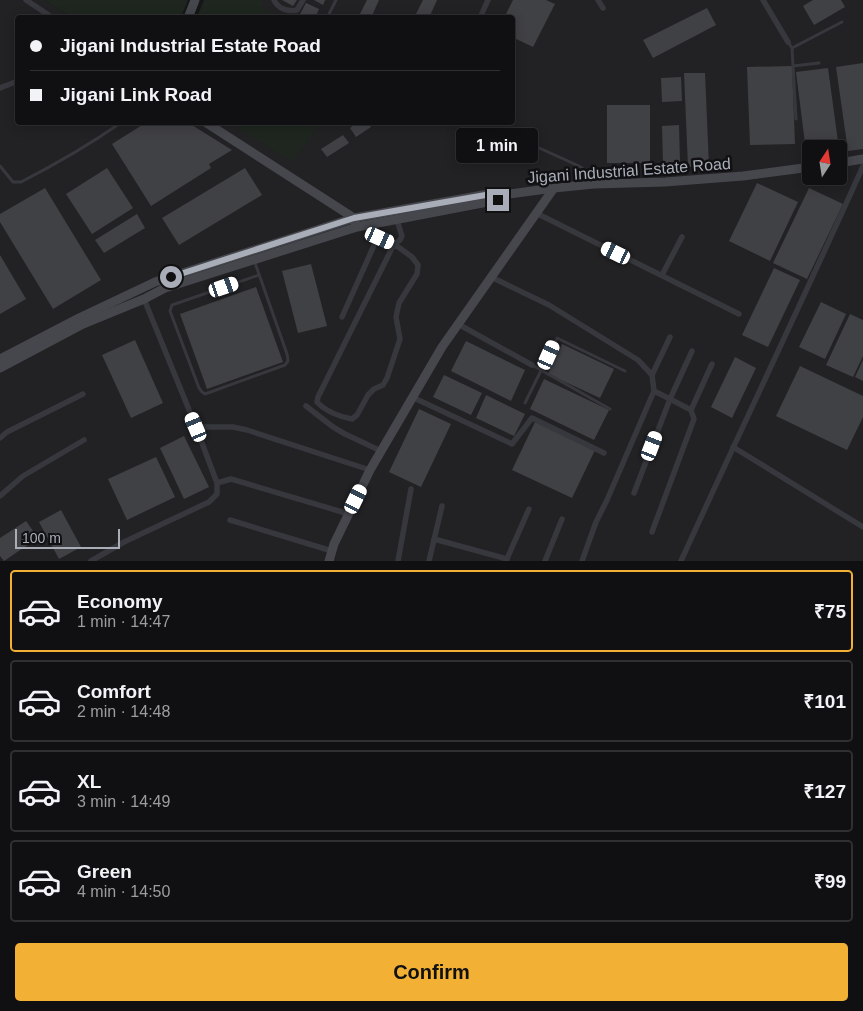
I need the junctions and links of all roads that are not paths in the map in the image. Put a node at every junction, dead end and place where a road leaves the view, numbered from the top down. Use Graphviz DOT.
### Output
graph roads {
  1 [pos="26,0"];
  2 [pos="195,0"];
  3 [pos="274,0"];
  4 [pos="303,0"];
  5 [pos="336,0"];
  6 [pos="488,0"];
  7 [pos="598,0"];
  8 [pos="763,0"];
  9 [pos="603,8"];
  10 [pos="48,15"];
  11 [pos="189,15"];
  12 [pos="328,15"];
  13 [pos="481,15"];
  14 [pos="842,22"];
  15 [pos="788,42"];
  16 [pos="792,48"];
  17 [pos="819,63"];
  18 [pos="793,66"];
  19 [pos="15,81"];
  20 [pos="0,88"];
  21 [pos="796,119"];
  22 [pos="118,125"];
  23 [pos="210,125"];
  24 [pos="506,133"];
  25 [pos="863,159"];
  26 [pos="848,162"];
  27 [pos="0,166"];
  28 [pos="863,166"];
  29 [pos="802,168"];
  30 [pos="594,184"];
  31 [pos="554,188"];
  32 [pos="502,195"];
  33 [pos="536,213"];
  34 [pos="397,220"];
  35 [pos="356,222"];
  36 [pos="682,237"];
  37 [pos="394,244"];
  38 [pos="254,260"];
  39 [pos="259,275"];
  40 [pos="662,275"];
  41 [pos="491,277"];
  42 [pos="144,298"];
  43 [pos="739,314"];
  44 [pos="342,317"];
  45 [pos="458,324"];
  46 [pos="670,337"];
  47 [pos="692,351"];
  48 [pos="0,359"];
  49 [pos="712,364"];
  50 [pos="532,365"];
  51 [pos="0,368"];
  52 [pos="542,371"];
  53 [pos="625,372"];
  54 [pos="652,375"];
  55 [pos="654,391"];
  56 [pos="82,394"];
  57 [pos="412,397"];
  58 [pos="670,399"];
  59 [pos="525,403"];
  60 [pos="306,406"];
  61 [pos="610,409"];
  62 [pos="691,410"];
  63 [pos="196,427"];
  64 [pos="0,438"];
  65 [pos="84,440"];
  66 [pos="733,447"];
  67 [pos="381,451"];
  68 [pos="604,453"];
  69 [pos="370,470"];
  70 [pos="217,483"];
  71 [pos="411,489"];
  72 [pos="634,493"];
  73 [pos="0,496"];
  74 [pos="442,506"];
  75 [pos="529,509"];
  76 [pos="349,514"];
  77 [pos="562,519"];
  78 [pos="230,520"];
  79 [pos="863,527"];
  80 [pos="652,532"];
  81 [pos="434,539"];
  82 [pos="332,551"];
  83 [pos="507,560"];
  84 [pos="91,561"];
  85 [pos="329,561"];
  86 [pos="398,561"];
  87 [pos="429,561"];
  88 [pos="545,561"];
  89 [pos="582,561"];
  90 [pos="681,561"];
  1 -- 10 [label="street"];
  2 -- 11 [label="main road"];
  3 -- 4 [label="street"];
  5 -- 12 [label="lane"];
  6 -- 13 [label="street"];
  7 -- 9 [label="street"];
  8 -- 15 [label="street"];
  14 -- 16 [label="lane"];
  15 -- 16 [label="lane"];
  16 -- 18 [label="lane"];
  17 -- 18 [label="lane"];
  18 -- 21 [label="lane"];
  19 -- 20 [label="street"];
  22 -- 27 [label="lane"];
  23 -- 35 [label="main road"];
  24 -- 30 [label="lane"];
  25 -- 26 [label="main road"];
  28 -- 66 [label="street"];
  29 -- 30 [label="main road, Jigani Industrial Estate Road"];
  30 -- 31 [label="main road, Jigani Industrial Estate Road"];
  31 -- 32 [label="main road, Jigani Industrial Estate Road"];
  31 -- 33 [label="main road"];
  32 -- 34 [label="main road, Jigani Industrial Estate Road"];
  32 -- 35 [label="main road, Jigani Industrial Estate Road"];
  33 -- 40 [label="street"];
  33 -- 41 [label="main road"];
  34 -- 35 [label="main road, Jigani Industrial Estate Road"];
  34 -- 37 [label="street"];
  35 -- 38 [label="main road, Jigani Industrial Estate Road"];
  35 -- 48 [label="main road, Jigani Industrial Estate Road"];
  36 -- 40 [label="street"];
  37 -- 37 [label="street"];
  37 -- 44 [label="street"];
  38 -- 39 [label="lane"];
  38 -- 42 [label="main road, Jigani Industrial Estate Road"];
  39 -- 39 [label="lane"];
  40 -- 43 [label="street"];
  41 -- 45 [label="main road"];
  41 -- 54 [label="street"];
  42 -- 51 [label="main road, Jigani Industrial Estate Road"];
  42 -- 63 [label="street"];
  45 -- 50 [label="street"];
  45 -- 57 [label="main road"];
  46 -- 54 [label="street"];
  47 -- 58 [label="street"];
  49 -- 62 [label="street"];
  50 -- 52 [label="lane"];
  52 -- 53 [label="lane"];
  52 -- 59 [label="lane"];
  52 -- 61 [label="lane"];
  54 -- 55 [label="street"];
  55 -- 58 [label="street"];
  55 -- 89 [label="street"];
  56 -- 64 [label="street"];
  57 -- 67 [label="main road"];
  57 -- 68 [label="street"];
  58 -- 62 [label="street"];
  58 -- 72 [label="street"];
  60 -- 67 [label="street"];
  62 -- 80 [label="street"];
  63 -- 69 [label="street"];
  63 -- 70 [label="street"];
  65 -- 73 [label="street"];
  66 -- 79 [label="street"];
  66 -- 90 [label="street"];
  67 -- 69 [label="main road"];
  69 -- 76 [label="main road"];
  70 -- 76 [label="street"];
  70 -- 84 [label="street"];
  71 -- 86 [label="street"];
  74 -- 81 [label="street"];
  75 -- 83 [label="street"];
  76 -- 82 [label="main road"];
  77 -- 88 [label="street"];
  78 -- 82 [label="street"];
  81 -- 83 [label="street"];
  81 -- 87 [label="street"];
  82 -- 85 [label="main road"];
}
